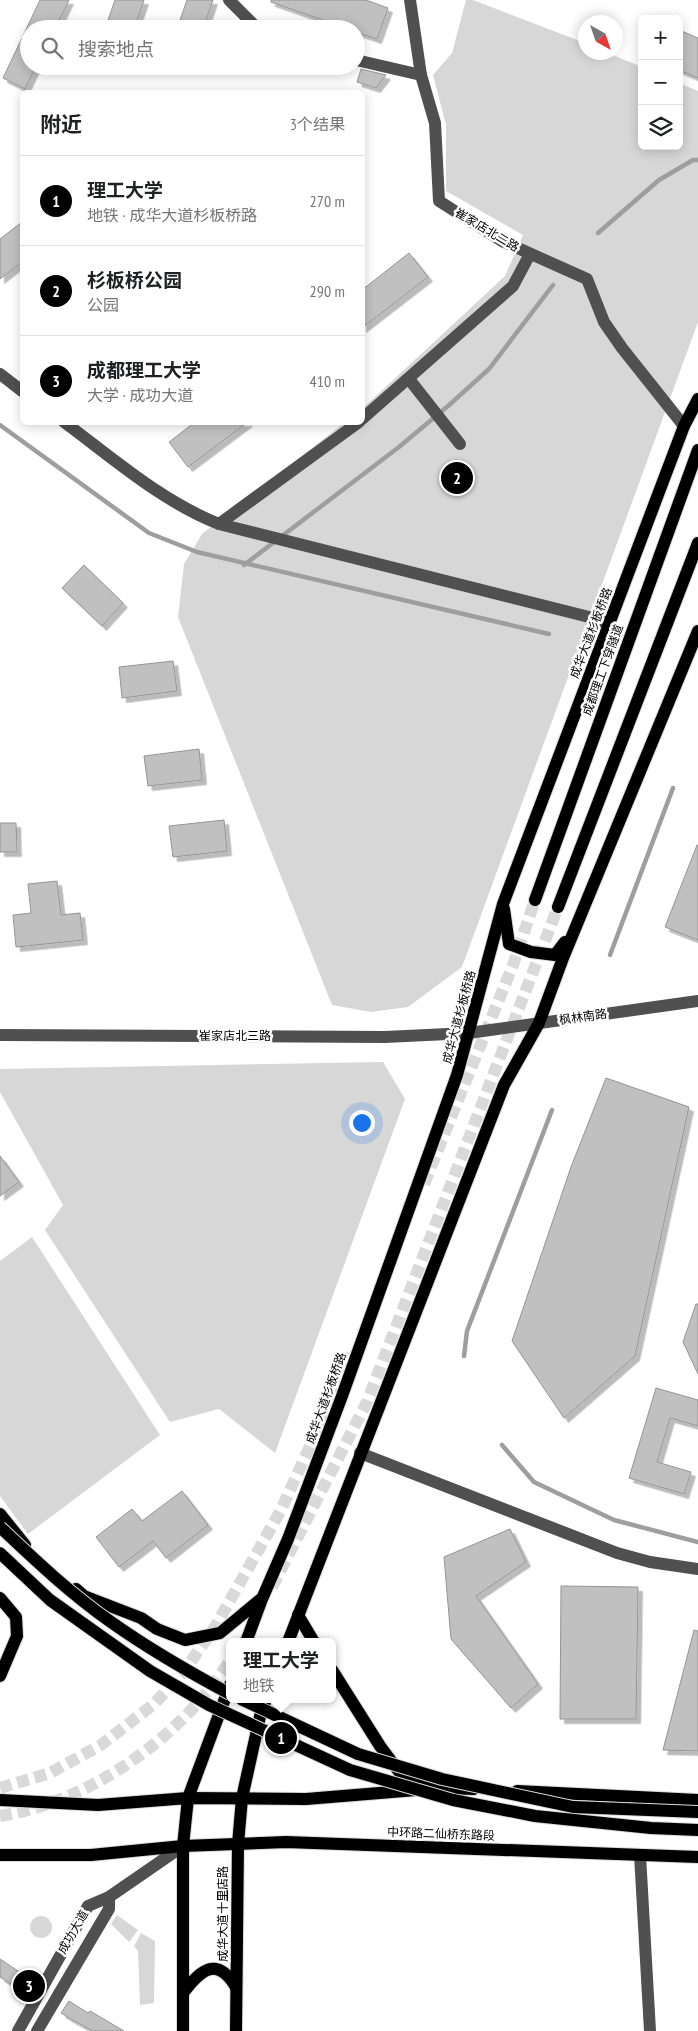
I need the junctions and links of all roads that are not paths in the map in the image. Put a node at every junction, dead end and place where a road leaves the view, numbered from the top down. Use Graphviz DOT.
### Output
graph roads {
  1 [pos="229,0"];
  2 [pos="410,0"];
  3 [pos="249,20"];
  4 [pos="365,62"];
  5 [pos="421,75"];
  6 [pos="530,254"];
  7 [pos="0,374"];
  8 [pos="409,379"];
  9 [pos="20,389"];
  10 [pos="698,399"];
  11 [pos="365,416"];
  12 [pos="68,425"];
  13 [pos="355,425"];
  14 [pos="684,426"];
  15 [pos="460,444"];
  16 [pos="698,450"];
  17 [pos="219,524"];
  18 [pos="698,544"];
  19 [pos="609,624"];
  20 [pos="698,631"];
  21 [pos="535,900"];
  22 [pos="503,904"];
  23 [pos="558,907"];
  24 [pos="575,928"];
  25 [pos="698,1001"];
  26 [pos="539,1023"];
  27 [pos="469,1033"];
  28 [pos="0,1035"];
  29 [pos="360,1453"];
  30 [pos="0,1514"];
  31 [pos="0,1527"];
  32 [pos="0,1553"];
  33 [pos="698,1569"];
  34 [pos="0,1598"];
  35 [pos="262,1599"];
  36 [pos="298,1615"];
  37 [pos="247,1638"];
  38 [pos="289,1638"];
  39 [pos="312,1638"];
  40 [pos="0,1676"];
  41 [pos="336,1676"];
  42 [pos="226,1692"];
  43 [pos="226,1695"];
  44 [pos="249,1703"];
  45 [pos="264,1703"];
  46 [pos="441,1788"];
  47 [pos="188,1798"];
  48 [pos="242,1798"];
  49 [pos="0,1800"];
  50 [pos="698,1800"];
  51 [pos="698,1812"];
  52 [pos="698,1830"];
  53 [pos="238,1844"];
  54 [pos="184,1846"];
  55 [pos="0,1854"];
  56 [pos="640,1855"];
  57 [pos="698,1857"];
  58 [pos="109,1897"];
  59 [pos="236,1987"];
  60 [pos="183,1993"];
  61 [pos="18,2031"];
  62 [pos="37,2031"];
  63 [pos="183,2031"];
  64 [pos="236,2031"];
  65 [pos="650,2031"];
  1 -- 3 [label="street"];
  2 -- 5 [label="street, 崔家店北二路"];
  4 -- 5 [label="street"];
  5 -- 6 [label="street, 崔家店北二路"];
  6 -- 8 [label="street"];
  6 -- 14 [label="street, 崔家店北二路"];
  7 -- 9 [label="street"];
  8 -- 11 [label="street"];
  8 -- 15 [label="street"];
  10 -- 14 [label="main road, 成华大道杉板桥路"];
  12 -- 17 [label="street"];
  13 -- 17 [label="street"];
  14 -- 19 [label="main road, 成华大道杉板桥路"];
  16 -- 21 [label="main road, 成都理工下穿隧道"];
  17 -- 19 [label="street"];
  18 -- 23 [label="main road"];
  19 -- 22 [label="main road, 成华大道杉板桥路"];
  20 -- 24 [label="main road"];
  22 -- 24 [label="main road"];
  22 -- 27 [label="main road, 成华大道杉板桥路"];
  24 -- 26 [label="main road"];
  25 -- 26 [label="street, 枫林南路"];
  26 -- 27 [label="street, 枫林南路"];
  26 -- 29 [label="main road"];
  27 -- 28 [label="street, 崔家店北三路"];
  27 -- 35 [label="main road, 成华大道杉板桥路"];
  29 -- 33 [label="street"];
  29 -- 36 [label="main road"];
  30 -- 35 [label="main road"];
  31 -- 42 [label="main road, bridge"];
  32 -- 52 [label="main road, bridge"];
  34 -- 40 [label="main road"];
  35 -- 37 [label="main road, 成华大道杉板桥路"];
  36 -- 38 [label="main road"];
  36 -- 39 [label="main road"];
  41 -- 46 [label="main road"];
  43 -- 47 [label="main road"];
  44 -- 51 [label="main road, bridge"];
  45 -- 48 [label="main road"];
  46 -- 48 [label="main road"];
  46 -- 50 [label="main road"];
  47 -- 48 [label="main road"];
  47 -- 49 [label="main road"];
  47 -- 54 [label="main road"];
  48 -- 53 [label="main road, 成华大道十里店路"];
  53 -- 54 [label="main road, 中环路二仙桥东路段"];
  53 -- 56 [label="main road, 中环路二仙桥东路段"];
  53 -- 59 [label="main road, 成华大道十里店路"];
  54 -- 55 [label="main road, 中环路二仙桥东路段"];
  54 -- 58 [label="street, 成功大道"];
  54 -- 60 [label="main road"];
  56 -- 57 [label="main road, 中环路二仙桥东路段"];
  56 -- 65 [label="street"];
  58 -- 61 [label="street, 成功大道"];
  58 -- 62 [label="street, 成功大道"];
  59 -- 60 [label="main road"];
  59 -- 64 [label="main road, 成华大道十里店路"];
  60 -- 63 [label="main road"];
}
